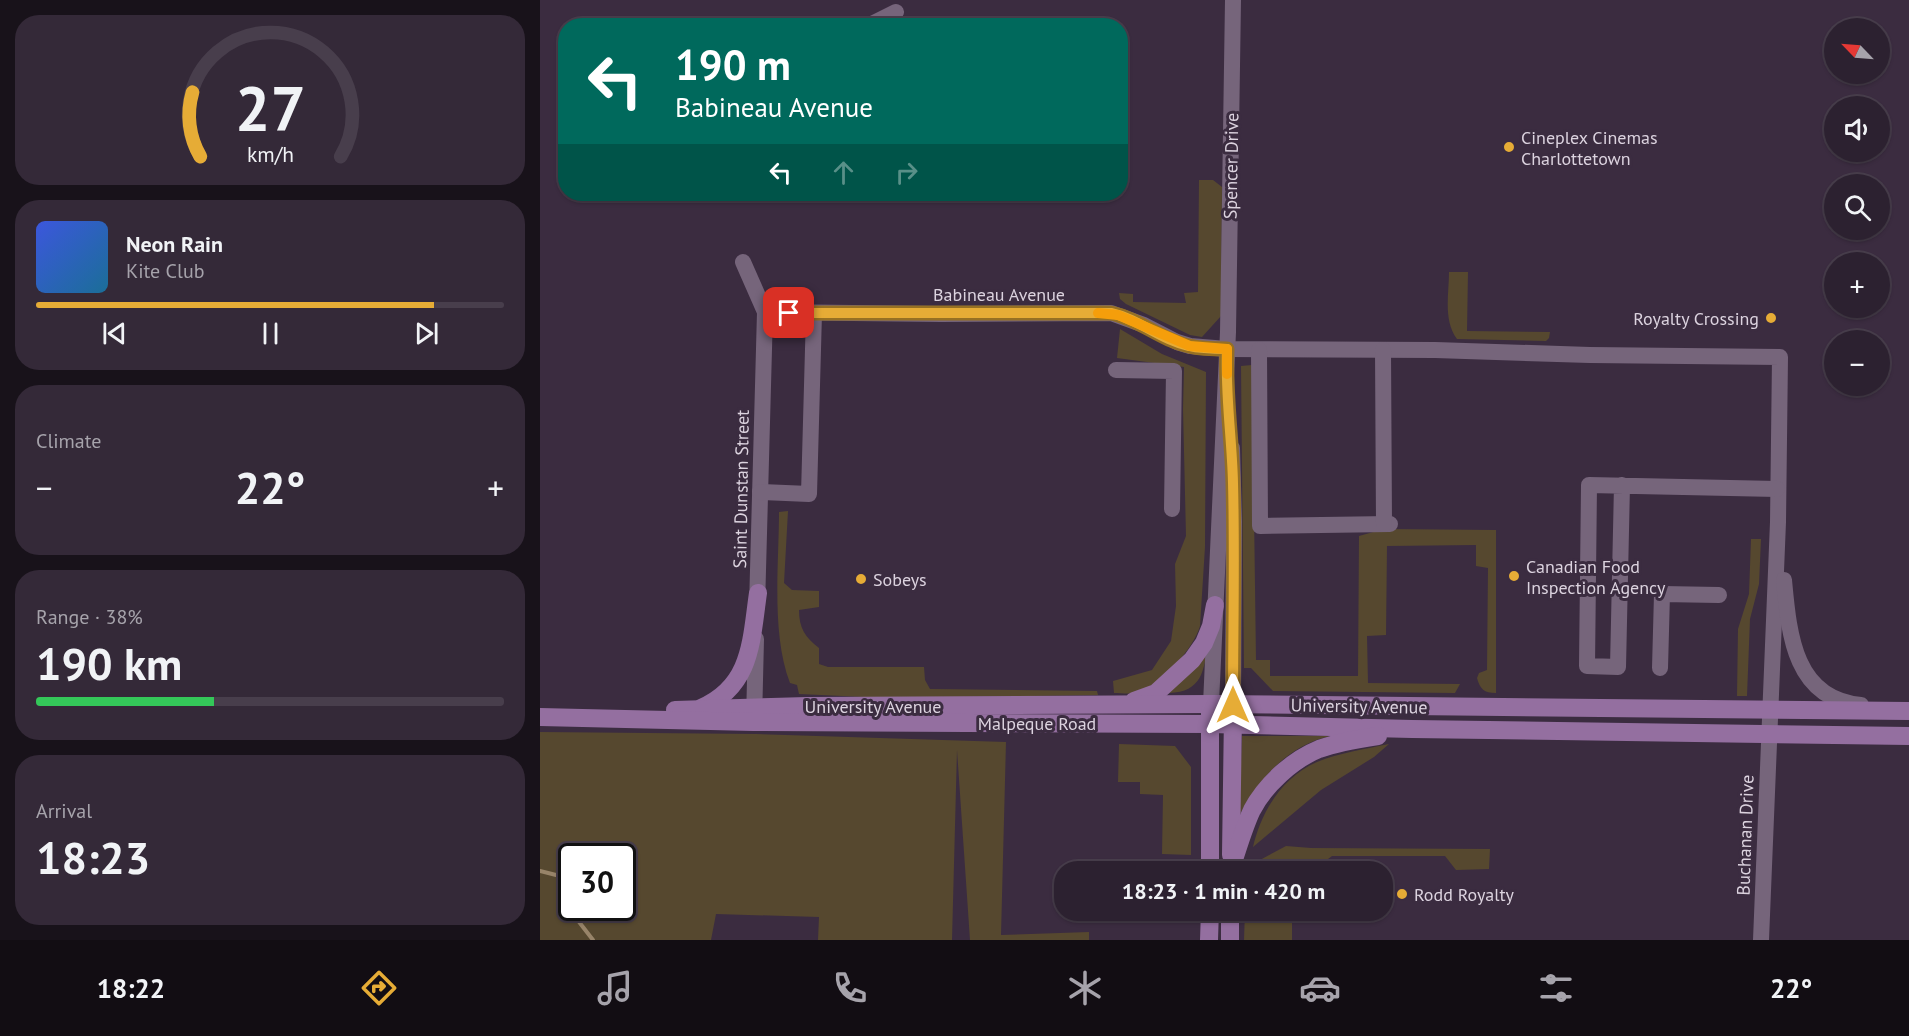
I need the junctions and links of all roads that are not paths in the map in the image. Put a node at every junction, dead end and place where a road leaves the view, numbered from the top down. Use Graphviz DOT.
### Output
graph roads {
  1 [pos="1233,0"];
  2 [pos="896,12"];
  3 [pos="884,18"];
  4 [pos="743,262"];
  5 [pos="765,312"];
  6 [pos="814,313"];
  7 [pos="1259,350"];
  8 [pos="1383,351"];
  9 [pos="1226,358"];
  10 [pos="1116,370"];
  11 [pos="1622,485"];
  12 [pos="1777,489"];
  13 [pos="760,492"];
  14 [pos="1172,509"];
  15 [pos="1778,522"];
  16 [pos="758,593"];
  17 [pos="1719,595"];
  18 [pos="1215,605"];
  19 [pos="1660,668"];
  20 [pos="1211,704"];
  21 [pos="1233,705"];
  22 [pos="1077,706"];
  23 [pos="697,709"];
  24 [pos="1771,709"];
  25 [pos="1909,710"];
  26 [pos="754,715"];
  27 [pos="540,717"];
  28 [pos="593,719"];
  29 [pos="1210,724"];
  30 [pos="1233,724"];
  31 [pos="1412,729"];
  32 [pos="1770,733"];
  33 [pos="1909,736"];
  34 [pos="1210,861"];
  35 [pos="1230,861"];
  36 [pos="1234,861"];
  37 [pos="1210,921"];
  38 [pos="1230,921"];
  39 [pos="1209,940"];
  40 [pos="1230,940"];
  41 [pos="1761,940"];
  1 -- 9 [label="street, Spencer Drive"];
  2 -- 3 [label="street"];
  4 -- 5 [label="street, Saint Dunstan Street"];
  5 -- 6 [label="street, Babineau Avenue"];
  5 -- 13 [label="street, Saint Dunstan Street"];
  6 -- 9 [label="street, Babineau Avenue"];
  6 -- 13 [label="street"];
  7 -- 8 [label="street, Babineau Avenue"];
  7 -- 8 [label="street"];
  7 -- 9 [label="street, Babineau Avenue"];
  8 -- 12 [label="street, Babineau Avenue"];
  9 -- 18 [label="street"];
  9 -- 21 [label="street"];
  10 -- 14 [label="street"];
  11 -- 11 [label="street"];
  11 -- 12 [label="street"];
  12 -- 15 [label="street"];
  13 -- 16 [label="street, Saint Dunstan Street"];
  15 -- 24 [label="street, Buchanan Drive"];
  15 -- 25 [label="street"];
  16 -- 23 [label="main road"];
  16 -- 26 [label="street, Saint Dunstan Street"];
  17 -- 19 [label="street"];
  18 -- 20 [label="street"];
  18 -- 22 [label="main road"];
  20 -- 21 [label="main road, University Avenue"];
  20 -- 22 [label="main road, University Avenue"];
  20 -- 29 [label="main road"];
  21 -- 24 [label="main road, University Avenue"];
  21 -- 30 [label="main road"];
  22 -- 26 [label="main road, University Avenue"];
  23 -- 26 [label="main road, University Avenue"];
  23 -- 28 [label="main road, University Avenue"];
  24 -- 25 [label="main road, University Avenue"];
  24 -- 32 [label="street, Buchanan Drive"];
  26 -- 28 [label="main road, Malpeque Road"];
  26 -- 29 [label="main road, Malpeque Road"];
  27 -- 28 [label="main road, Malpeque Road"];
  29 -- 30 [label="main road, University Avenue"];
  29 -- 34 [label="main road"];
  30 -- 31 [label="main road, University Avenue"];
  30 -- 35 [label="main road"];
  31 -- 32 [label="main road, University Avenue"];
  31 -- 36 [label="main road"];
  32 -- 33 [label="main road, University Avenue"];
  32 -- 41 [label="street, Buchanan Drive"];
  37 -- 39 [label="main road"];
  38 -- 40 [label="main road"];
}
